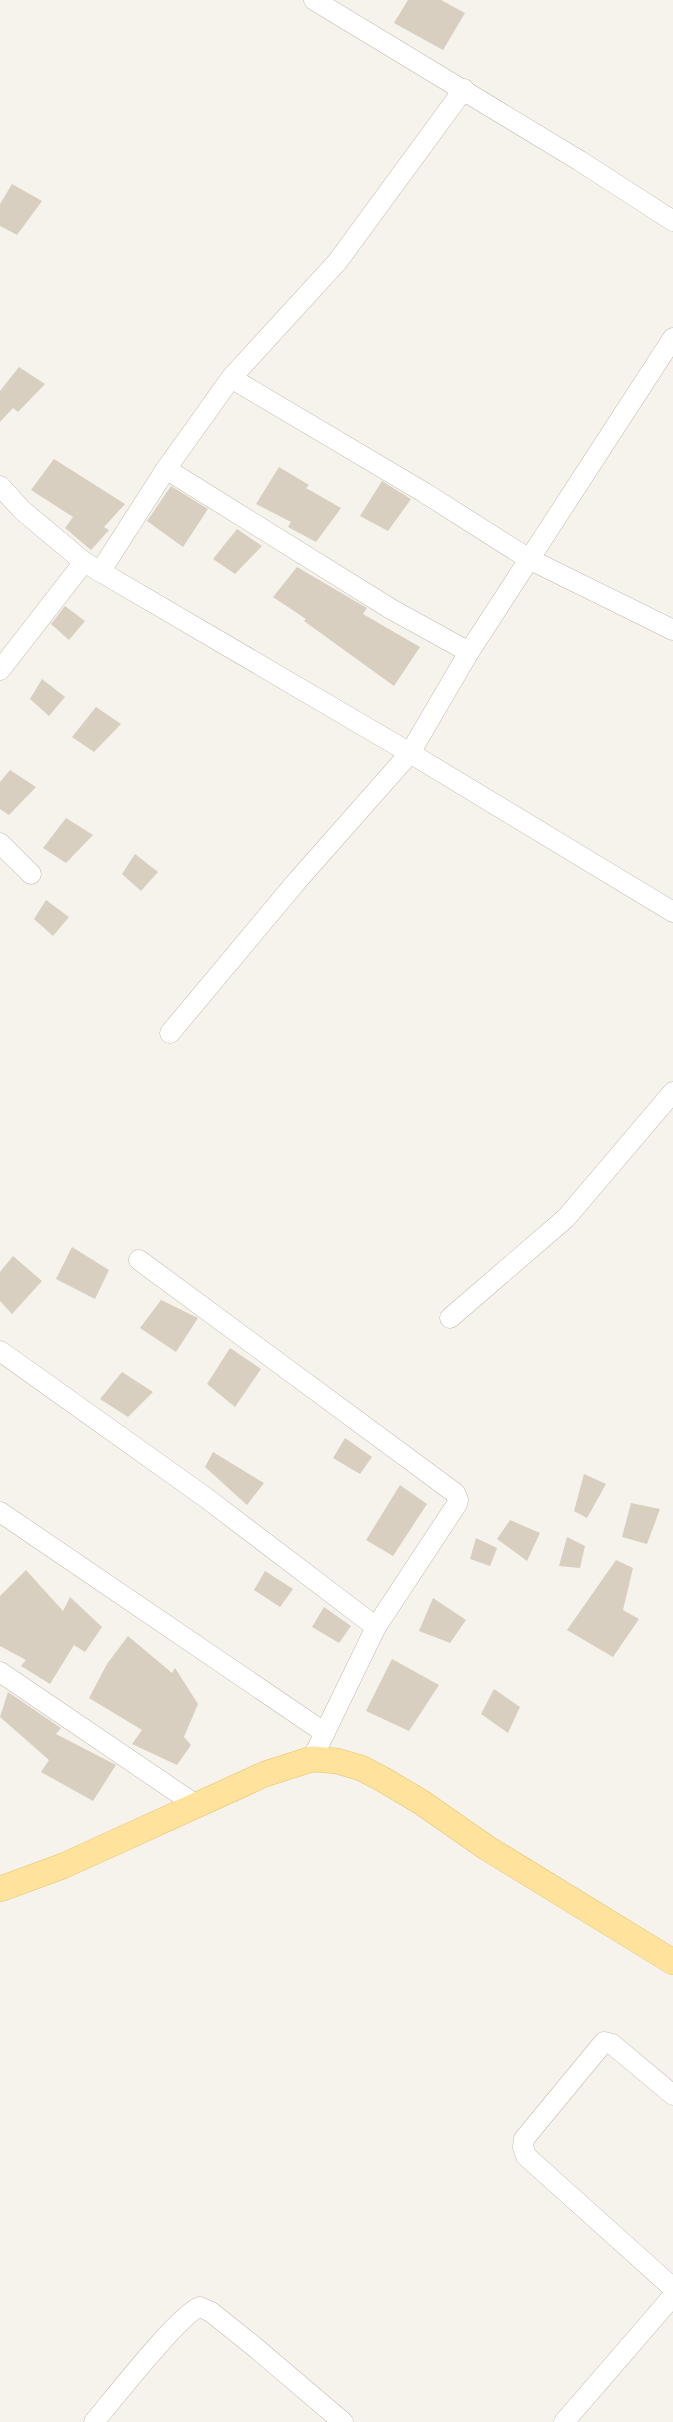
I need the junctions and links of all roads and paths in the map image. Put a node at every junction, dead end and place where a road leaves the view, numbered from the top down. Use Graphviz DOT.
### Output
graph roads {
  1 [pos="314,0"];
  2 [pos="464,89"];
  3 [pos="673,221"];
  4 [pos="673,338"];
  5 [pos="231,378"];
  6 [pos="166,469"];
  7 [pos="0,486"];
  8 [pos="529,559"];
  9 [pos="92,567"];
  10 [pos="673,630"];
  11 [pos="469,652"];
  12 [pos="0,670"];
  13 [pos="410,753"];
  14 [pos="0,843"];
  15 [pos="31,874"];
  16 [pos="673,912"];
  17 [pos="170,1033"];
  18 [pos="673,1092"];
  19 [pos="139,1260"];
  20 [pos="450,1318"];
  21 [pos="0,1350"];
  22 [pos="0,1512"];
  23 [pos="376,1627"];
  24 [pos="0,1672"];
  25 [pos="325,1733"];
  26 [pos="312,1759"];
  27 [pos="196,1805"];
  28 [pos="0,1889"];
  29 [pos="673,1962"];
  30 [pos="673,2095"];
  31 [pos="673,2288"];
  32 [pos="673,2296"];
  33 [pos="94,2422"];
  34 [pos="343,2422"];
  35 [pos="564,2422"];
  1 -- 2 [label="street"];
  2 -- 3 [label="street"];
  2 -- 5 [label="street"];
  4 -- 8 [label="street"];
  5 -- 6 [label="street"];
  5 -- 8 [label="street"];
  6 -- 9 [label="street"];
  6 -- 11 [label="street"];
  7 -- 9 [label="street"];
  8 -- 10 [label="street"];
  8 -- 11 [label="street"];
  9 -- 12 [label="street"];
  9 -- 13 [label="street"];
  11 -- 13 [label="street"];
  13 -- 16 [label="street"];
  13 -- 17 [label="street"];
  14 -- 15 [label="street"];
  18 -- 20 [label="street"];
  19 -- 23 [label="street"];
  21 -- 23 [label="street"];
  22 -- 25 [label="street"];
  23 -- 25 [label="street"];
  24 -- 27 [label="street"];
  25 -- 26 [label="street"];
  26 -- 27 [label="main road"];
  26 -- 29 [label="main road"];
  27 -- 28 [label="main road"];
  30 -- 31 [label="street"];
  32 -- 35 [label="street"];
  33 -- 34 [label="street"];
}
